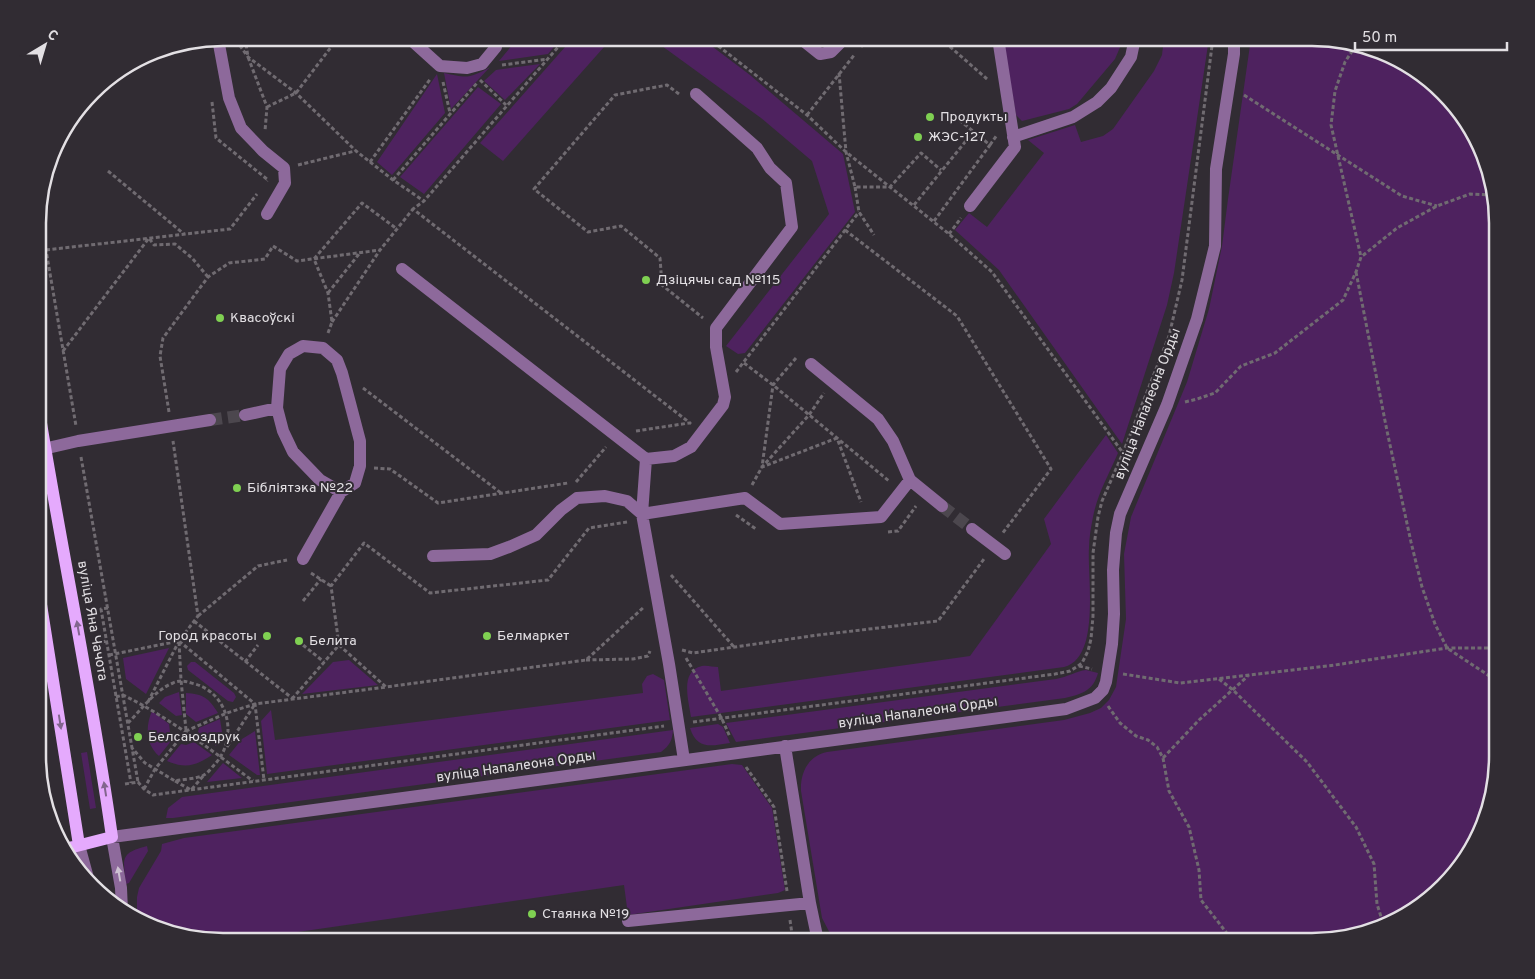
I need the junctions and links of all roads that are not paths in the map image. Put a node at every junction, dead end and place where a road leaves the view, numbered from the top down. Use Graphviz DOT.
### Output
graph roads {
  1 [pos="219,46"];
  2 [pos="418,46"];
  3 [pos="810,46"];
  4 [pos="837,46"];
  5 [pos="999,46"];
  6 [pos="1133,46"];
  7 [pos="1234,46"];
  8 [pos="496,48"];
  9 [pos="696,94"];
  10 [pos="1013,137"];
  11 [pos="970,206"];
  12 [pos="267,214"];
  13 [pos="402,269"];
  14 [pos="811,364"];
  15 [pos="276,408"];
  16 [pos="245,415"];
  17 [pos="210,420"];
  18 [pos="46,449"];
  19 [pos="646,459"];
  20 [pos="46,470"];
  21 [pos="910,480"];
  22 [pos="341,492"];
  23 [pos="942,506"];
  24 [pos="639,517"];
  25 [pos="972,529"];
  26 [pos="1005,554"];
  27 [pos="433,556"];
  28 [pos="300,562"];
  29 [pos="46,636"];
  30 [pos="785,746"];
  31 [pos="684,760"];
  32 [pos="112,837"];
  33 [pos="79,845"];
  34 [pos="72,847"];
  35 [pos="84,865"];
  36 [pos="122,901"];
  37 [pos="810,903"];
  38 [pos="628,920"];
  39 [pos="816,933"];
  1 -- 12 [label="street"];
  2 -- 8 [label="street"];
  3 -- 4 [label="street"];
  5 -- 10 [label="street"];
  6 -- 10 [label="street"];
  7 -- 30 [label="street, вуліца Напалеона Орды"];
  9 -- 19 [label="street"];
  10 -- 11 [label="street"];
  13 -- 19 [label="street"];
  14 -- 21 [label="street"];
  15 -- 16 [label="street"];
  15 -- 22 [label="street"];
  15 -- 22 [label="street"];
  17 -- 18 [label="street"];
  19 -- 24 [label="street"];
  32 -- 20 [label="main road, вуліца Яна Чачота, one-way"];
  21 -- 23 [label="street"];
  21 -- 24 [label="street"];
  22 -- 28 [label="street"];
  24 -- 27 [label="street"];
  24 -- 31 [label="street"];
  25 -- 26 [label="street"];
  29 -- 33 [label="main road, one-way"];
  30 -- 31 [label="street, вуліца Напалеона Орды"];
  30 -- 37 [label="street"];
  31 -- 32 [label="street, вуліца Напалеона Орды"];
  32 -- 33 [label="main road, вуліца Напалеона Орды"];
  36 -- 32 [label="street, one-way"];
  33 -- 34 [label="main road, вуліца Напалеона Орды"];
  33 -- 35 [label="street"];
  37 -- 38 [label="street"];
  37 -- 39 [label="street"];
}
